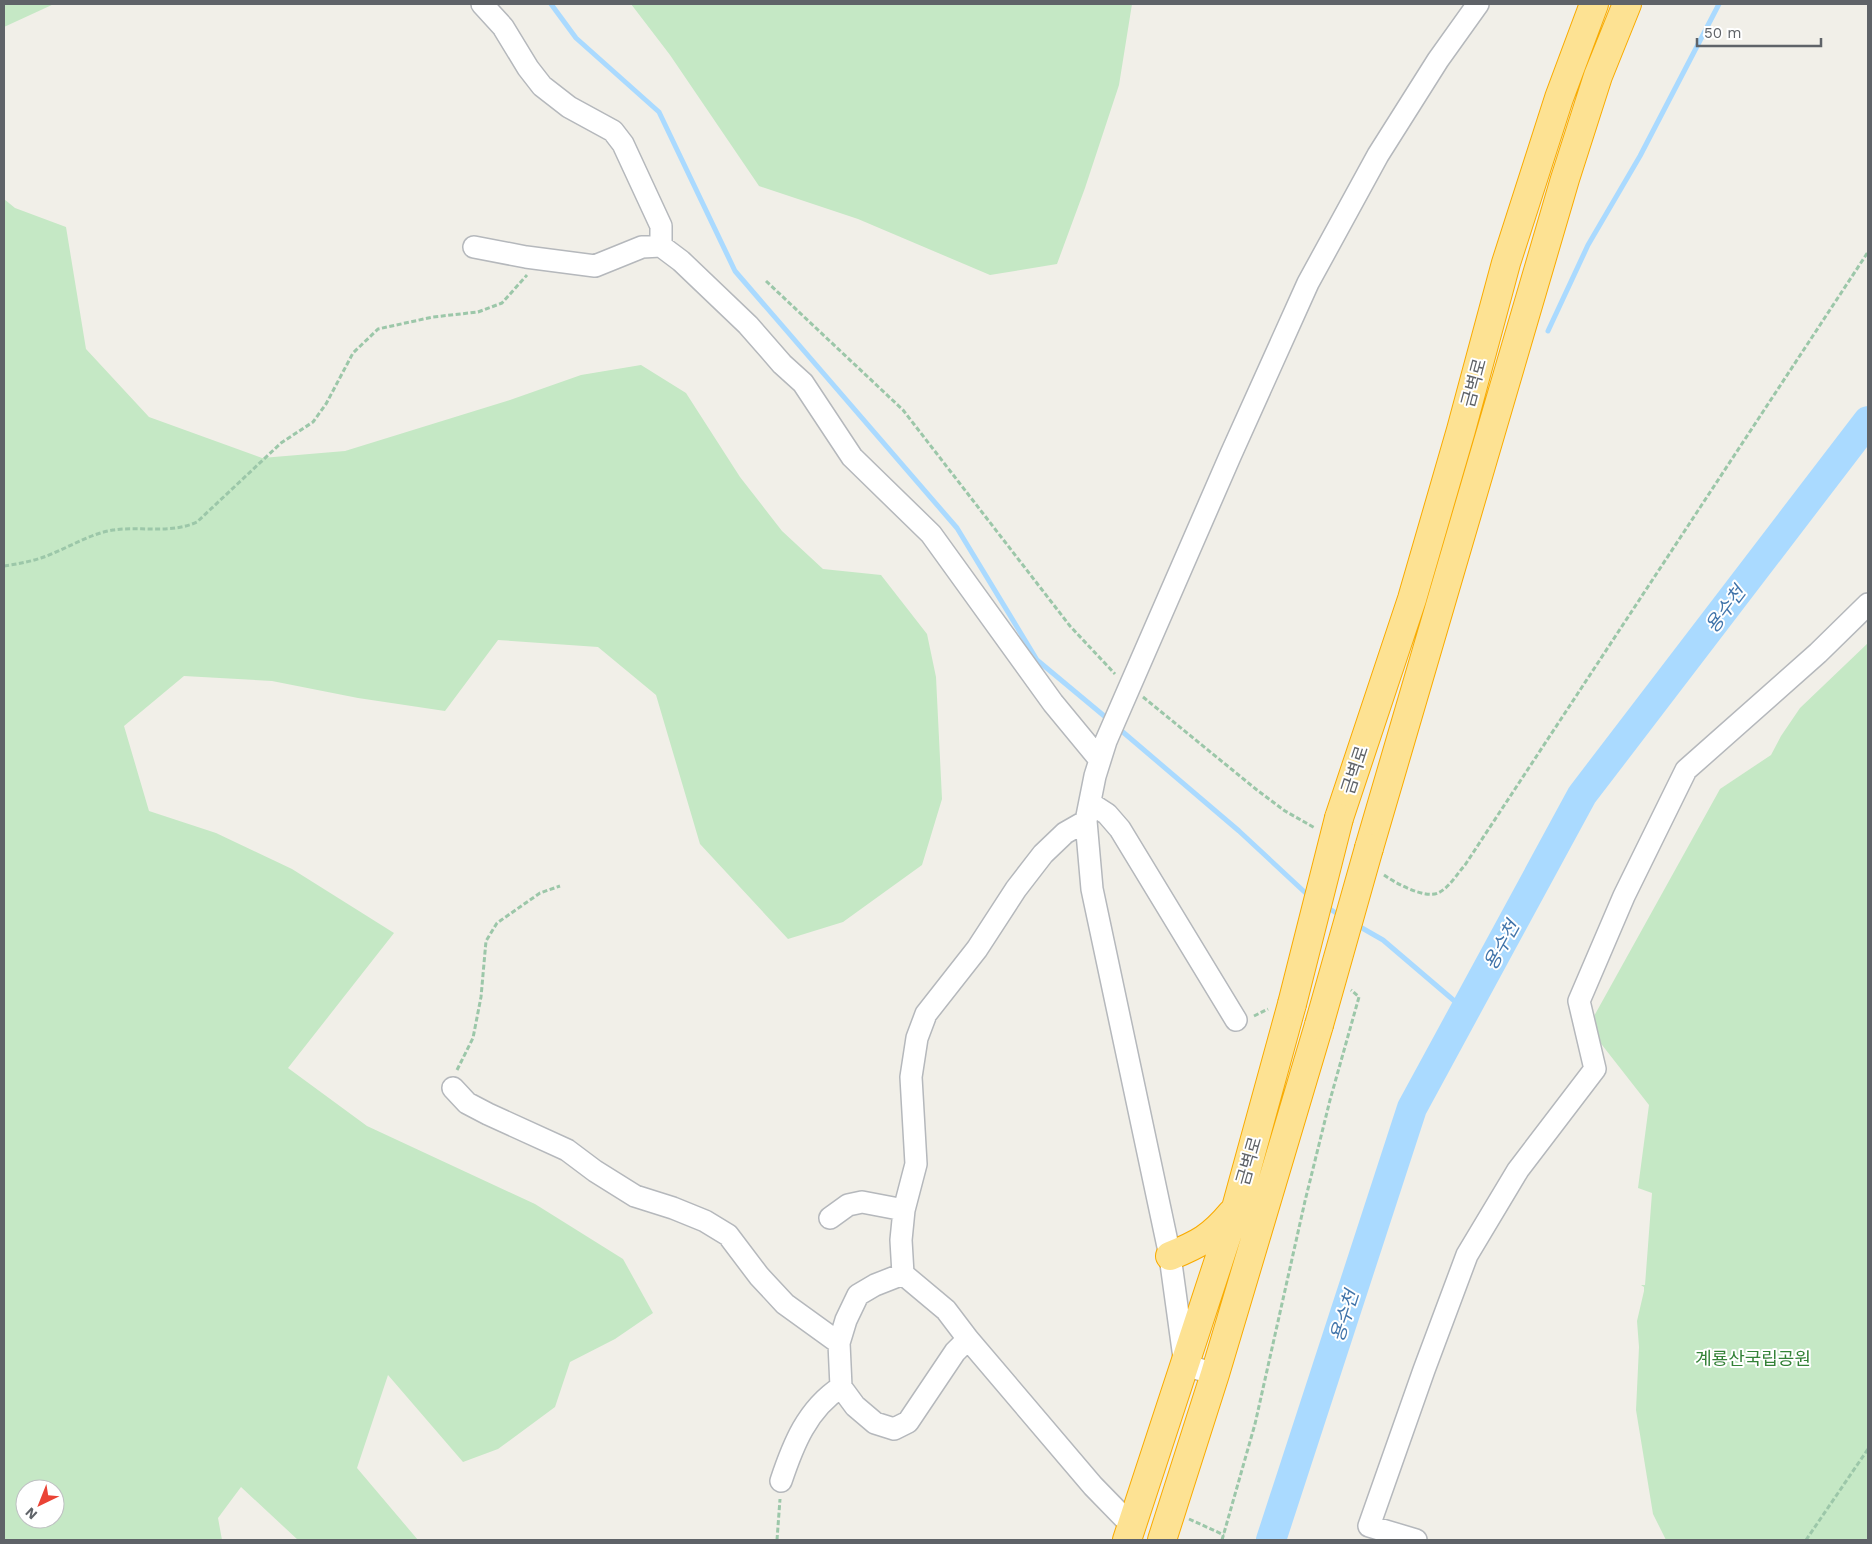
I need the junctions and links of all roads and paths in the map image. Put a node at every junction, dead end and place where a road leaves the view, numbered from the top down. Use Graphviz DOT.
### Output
graph roads {
  1 [pos="482,4"];
  2 [pos="1478,4"];
  3 [pos="1594,4"];
  4 [pos="1627,4"];
  5 [pos="661,246"];
  6 [pos="474,247"];
  7 [pos="1868,252"];
  8 [pos="538,258"];
  9 [pos="766,281"];
  10 [pos="4,566"];
  11 [pos="1868,604"];
  12 [pos="1127,691"];
  13 [pos="1103,750"];
  14 [pos="1088,812"];
  15 [pos="1329,824"];
  16 [pos="1383,875"];
  17 [pos="560,886"];
  18 [pos="1345,985"];
  19 [pos="1283,1004"];
  20 [pos="1236,1020"];
  21 [pos="453,1088"];
  22 [pos="1236,1208"];
  23 [pos="904,1210"];
  24 [pos="830,1218"];
  25 [pos="1170,1256"];
  26 [pos="903,1274"];
  27 [pos="968,1340"];
  28 [pos="839,1343"];
  29 [pos="1185,1365"];
  30 [pos="1215,1374"];
  31 [pos="840,1387"];
  32 [pos="1868,1449"];
  33 [pos="781,1482"];
  34 [pos="1184,1516"];
  35 [pos="1130,1533"];
  36 [pos="1368,1533"];
  37 [pos="1224,1535"];
  38 [pos="777,1540"];
  39 [pos="1162,1540"];
  40 [pos="1222,1540"];
  41 [pos="1416,1540"];
  42 [pos="1806,1540"];
  1 -- 5 [label="street"];
  2 -- 12 [label="street"];
  3 -- 15 [label="highway, 금벽로"];
  4 -- 30 [label="highway, 금벽로, bridge"];
  5 -- 8 [label="street"];
  5 -- 13 [label="street"];
  6 -- 8 [label="street"];
  7 -- 16 [label="path"];
  8 -- 10 [label="path"];
  9 -- 12 [label="path"];
  11 -- 36 [label="street"];
  12 -- 13 [label="street"];
  12 -- 15 [label="path"];
  13 -- 14 [label="street"];
  14 -- 20 [label="street"];
  14 -- 23 [label="street"];
  14 -- 25 [label="street"];
  15 -- 19 [label="highway, 금벽로, bridge"];
  17 -- 21 [label="path"];
  18 -- 37 [label="path"];
  19 -- 20 [label="path"];
  19 -- 22 [label="highway, 금벽로"];
  21 -- 28 [label="street"];
  22 -- 25 [label="highway"];
  22 -- 29 [label="highway, 금벽로"];
  23 -- 24 [label="street"];
  23 -- 26 [label="street"];
  25 -- 29 [label="street"];
  26 -- 27 [label="street"];
  26 -- 28 [label="street"];
  27 -- 31 [label="street"];
  27 -- 35 [label="street"];
  28 -- 31 [label="street"];
  29 -- 30 [label="street"];
  29 -- 35 [label="highway, 금벽로"];
  30 -- 39 [label="highway, 금벽로"];
  31 -- 33 [label="street"];
  32 -- 42 [label="path"];
  33 -- 38 [label="path"];
  34 -- 37 [label="path"];
  36 -- 41 [label="street"];
  37 -- 40 [label="path"];
}
